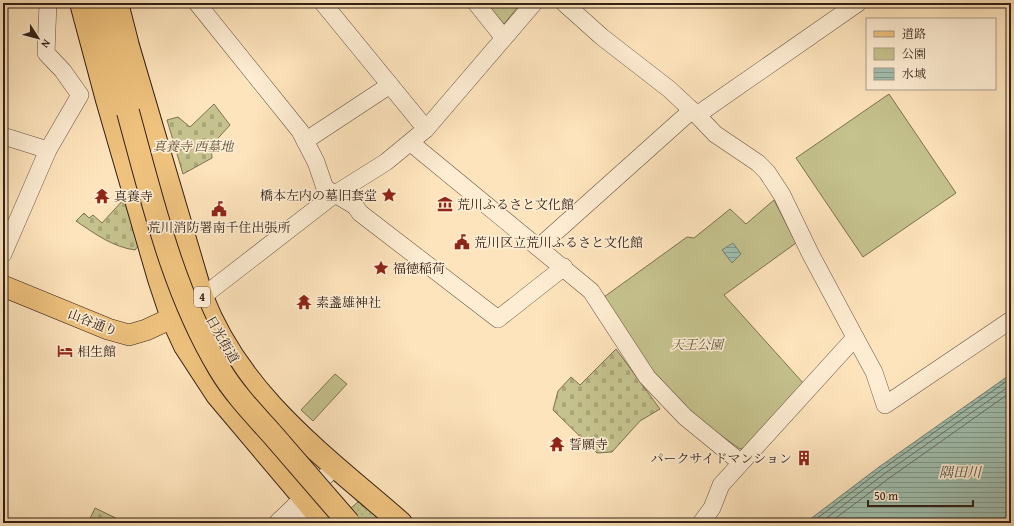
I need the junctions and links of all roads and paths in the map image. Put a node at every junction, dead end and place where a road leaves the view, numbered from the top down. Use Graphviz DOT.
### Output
graph roads {
  1 [pos="48,3"];
  2 [pos="81,3"];
  3 [pos="96,3"];
  4 [pos="117,3"];
  5 [pos="196,3"];
  6 [pos="323,3"];
  7 [pos="476,3"];
  8 [pos="534,3"];
  9 [pos="564,3"];
  10 [pos="858,3"];
  11 [pos="503,37"];
  12 [pos="390,85"];
  13 [pos="695,113"];
  14 [pos="426,129"];
  15 [pos="3,136"];
  16 [pos="305,141"];
  17 [pos="411,143"];
  18 [pos="48,150"];
  19 [pos="335,194"];
  20 [pos="539,247"];
  21 [pos="3,254"];
  22 [pos="564,267"];
  23 [pos="3,286"];
  24 [pos="202,297"];
  25 [pos="172,318"];
  26 [pos="1011,320"];
  27 [pos="856,339"];
  28 [pos="742,461"];
  29 [pos="334,467"];
  30 [pos="304,498"];
  31 [pos="278,522"];
  32 [pos="310,523"];
  33 [pos="325,523"];
  34 [pos="349,523"];
  35 [pos="401,523"];
  36 [pos="701,523"];
  1 -- 18 [label="street"];
  2 -- 25 [label="highway"];
  3 -- 34 [label="highway, 日光街道 / 4, bridge"];
  4 -- 24 [label="highway, 日光街道 / 4"];
  5 -- 16 [label="street"];
  6 -- 12 [label="street"];
  7 -- 11 [label="street"];
  8 -- 11 [label="street"];
  9 -- 13 [label="street"];
  10 -- 13 [label="street"];
  11 -- 14 [label="street"];
  12 -- 14 [label="street"];
  12 -- 16 [label="street"];
  13 -- 20 [label="street"];
  13 -- 27 [label="street"];
  14 -- 17 [label="street"];
  15 -- 18 [label="street"];
  16 -- 19 [label="street"];
  17 -- 19 [label="street"];
  17 -- 20 [label="street"];
  18 -- 21 [label="street"];
  19 -- 22 [label="street"];
  19 -- 24 [label="street"];
  20 -- 22 [label="street"];
  22 -- 28 [label="street"];
  23 -- 25 [label="main road, 山谷通り"];
  24 -- 25 [label="main road, 山谷通り"];
  24 -- 29 [label="highway, 日光街道 / 4"];
  25 -- 30 [label="highway"];
  26 -- 27 [label="street"];
  27 -- 28 [label="street"];
  28 -- 36 [label="street"];
  29 -- 30 [label="street"];
  29 -- 35 [label="highway, 日光街道 / 4"];
  30 -- 31 [label="street"];
  30 -- 33 [label="highway"];
  31 -- 32 [label="street"];
}
